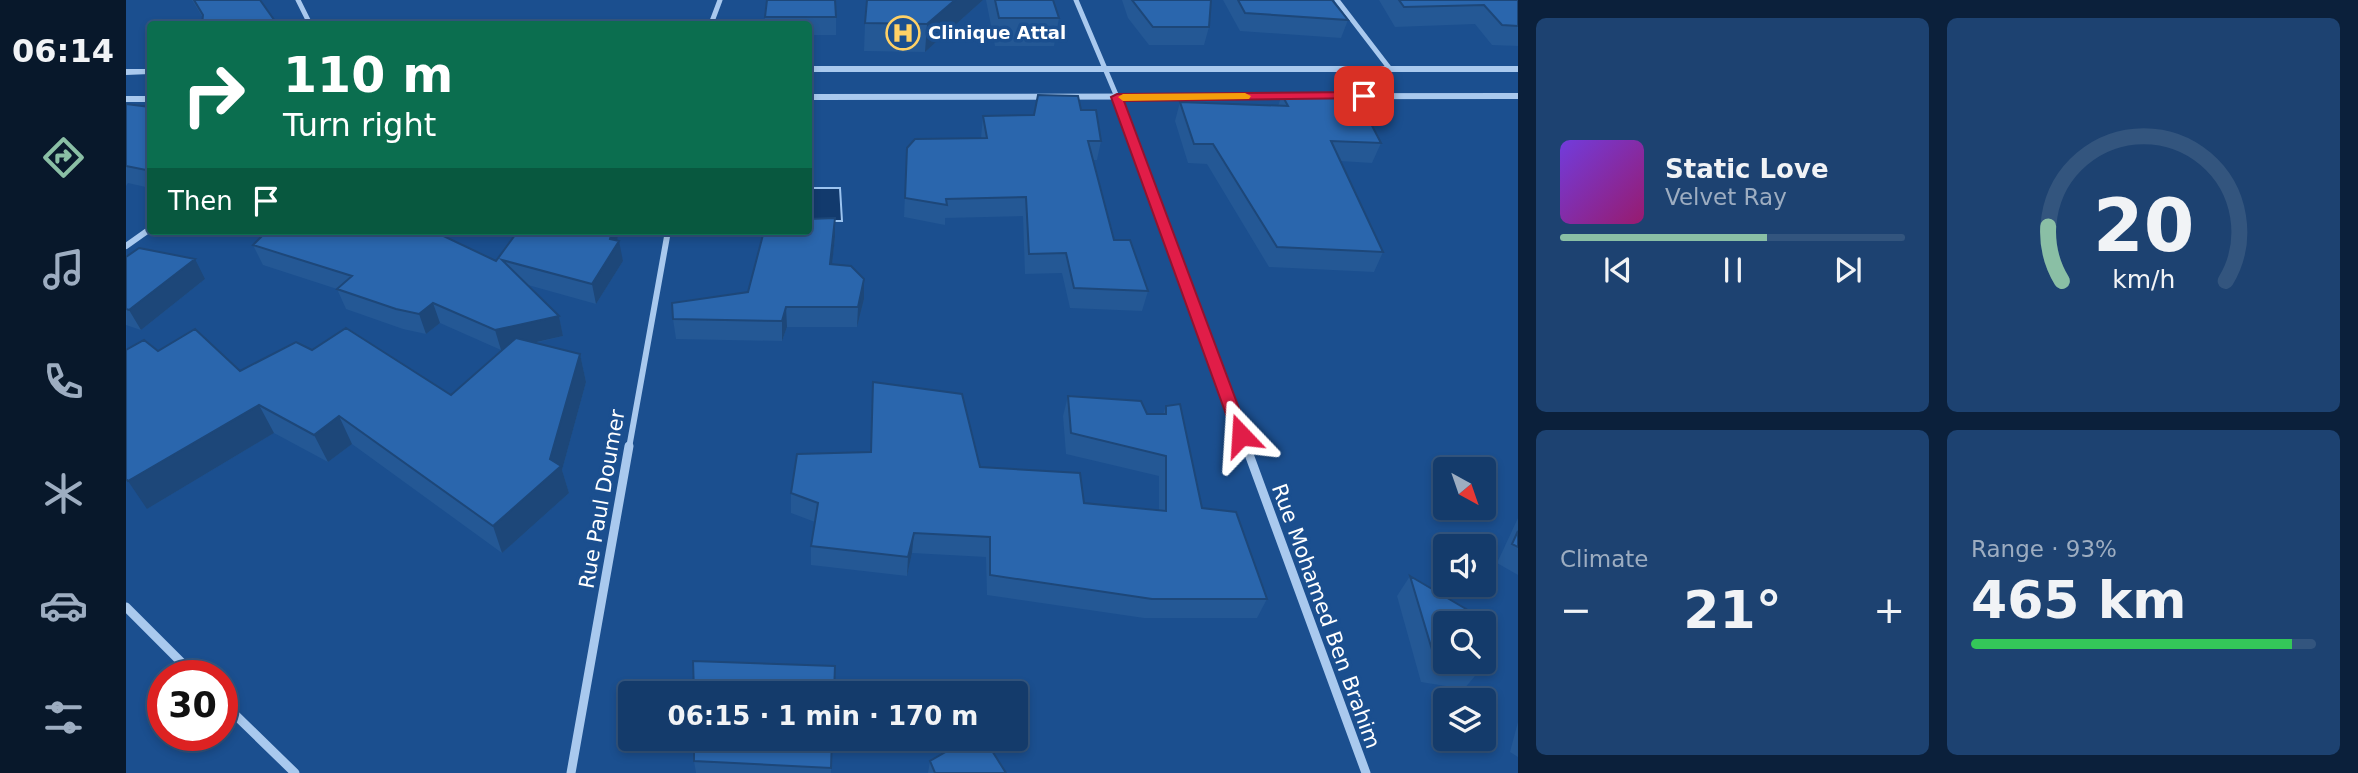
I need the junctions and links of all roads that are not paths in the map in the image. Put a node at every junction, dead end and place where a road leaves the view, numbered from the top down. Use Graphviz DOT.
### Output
graph roads {
  1 [pos="299,0"];
  2 [pos="720,0"];
  3 [pos="1076,0"];
  4 [pos="1337,0"];
  5 [pos="309,21"];
  6 [pos="712,21"];
  7 [pos="1105,68"];
  8 [pos="812,69"];
  9 [pos="1390,69"];
  10 [pos="1518,69"];
  11 [pos="126,72"];
  12 [pos="147,72"];
  13 [pos="1518,96"];
  14 [pos="812,97"];
  15 [pos="1117,97"];
  16 [pos="126,99"];
  17 [pos="147,99"];
  18 [pos="147,231"];
  19 [pos="667,235"];
  20 [pos="126,246"];
  21 [pos="126,607"];
  22 [pos="179,660"];
  23 [pos="238,718"];
  24 [pos="295,773"];
  25 [pos="571,773"];
  26 [pos="1366,773"];
  1 -- 5 [label="street"];
  2 -- 6 [label="street"];
  3 -- 7 [label="street, Rue Mohamed Ben Brahim"];
  4 -- 9 [label="street"];
  7 -- 8 [label="street"];
  7 -- 9 [label="street"];
  7 -- 15 [label="street, Rue Mohamed Ben Brahim"];
  9 -- 10 [label="street"];
  11 -- 12 [label="street"];
  13 -- 15 [label="street"];
  14 -- 15 [label="street"];
  15 -- 26 [label="street, Rue Mohamed Ben Brahim"];
  16 -- 17 [label="street"];
  18 -- 20 [label="street"];
  19 -- 25 [label="street, Rue Paul Doumer"];
  21 -- 22 [label="street"];
  23 -- 24 [label="street"];
}
